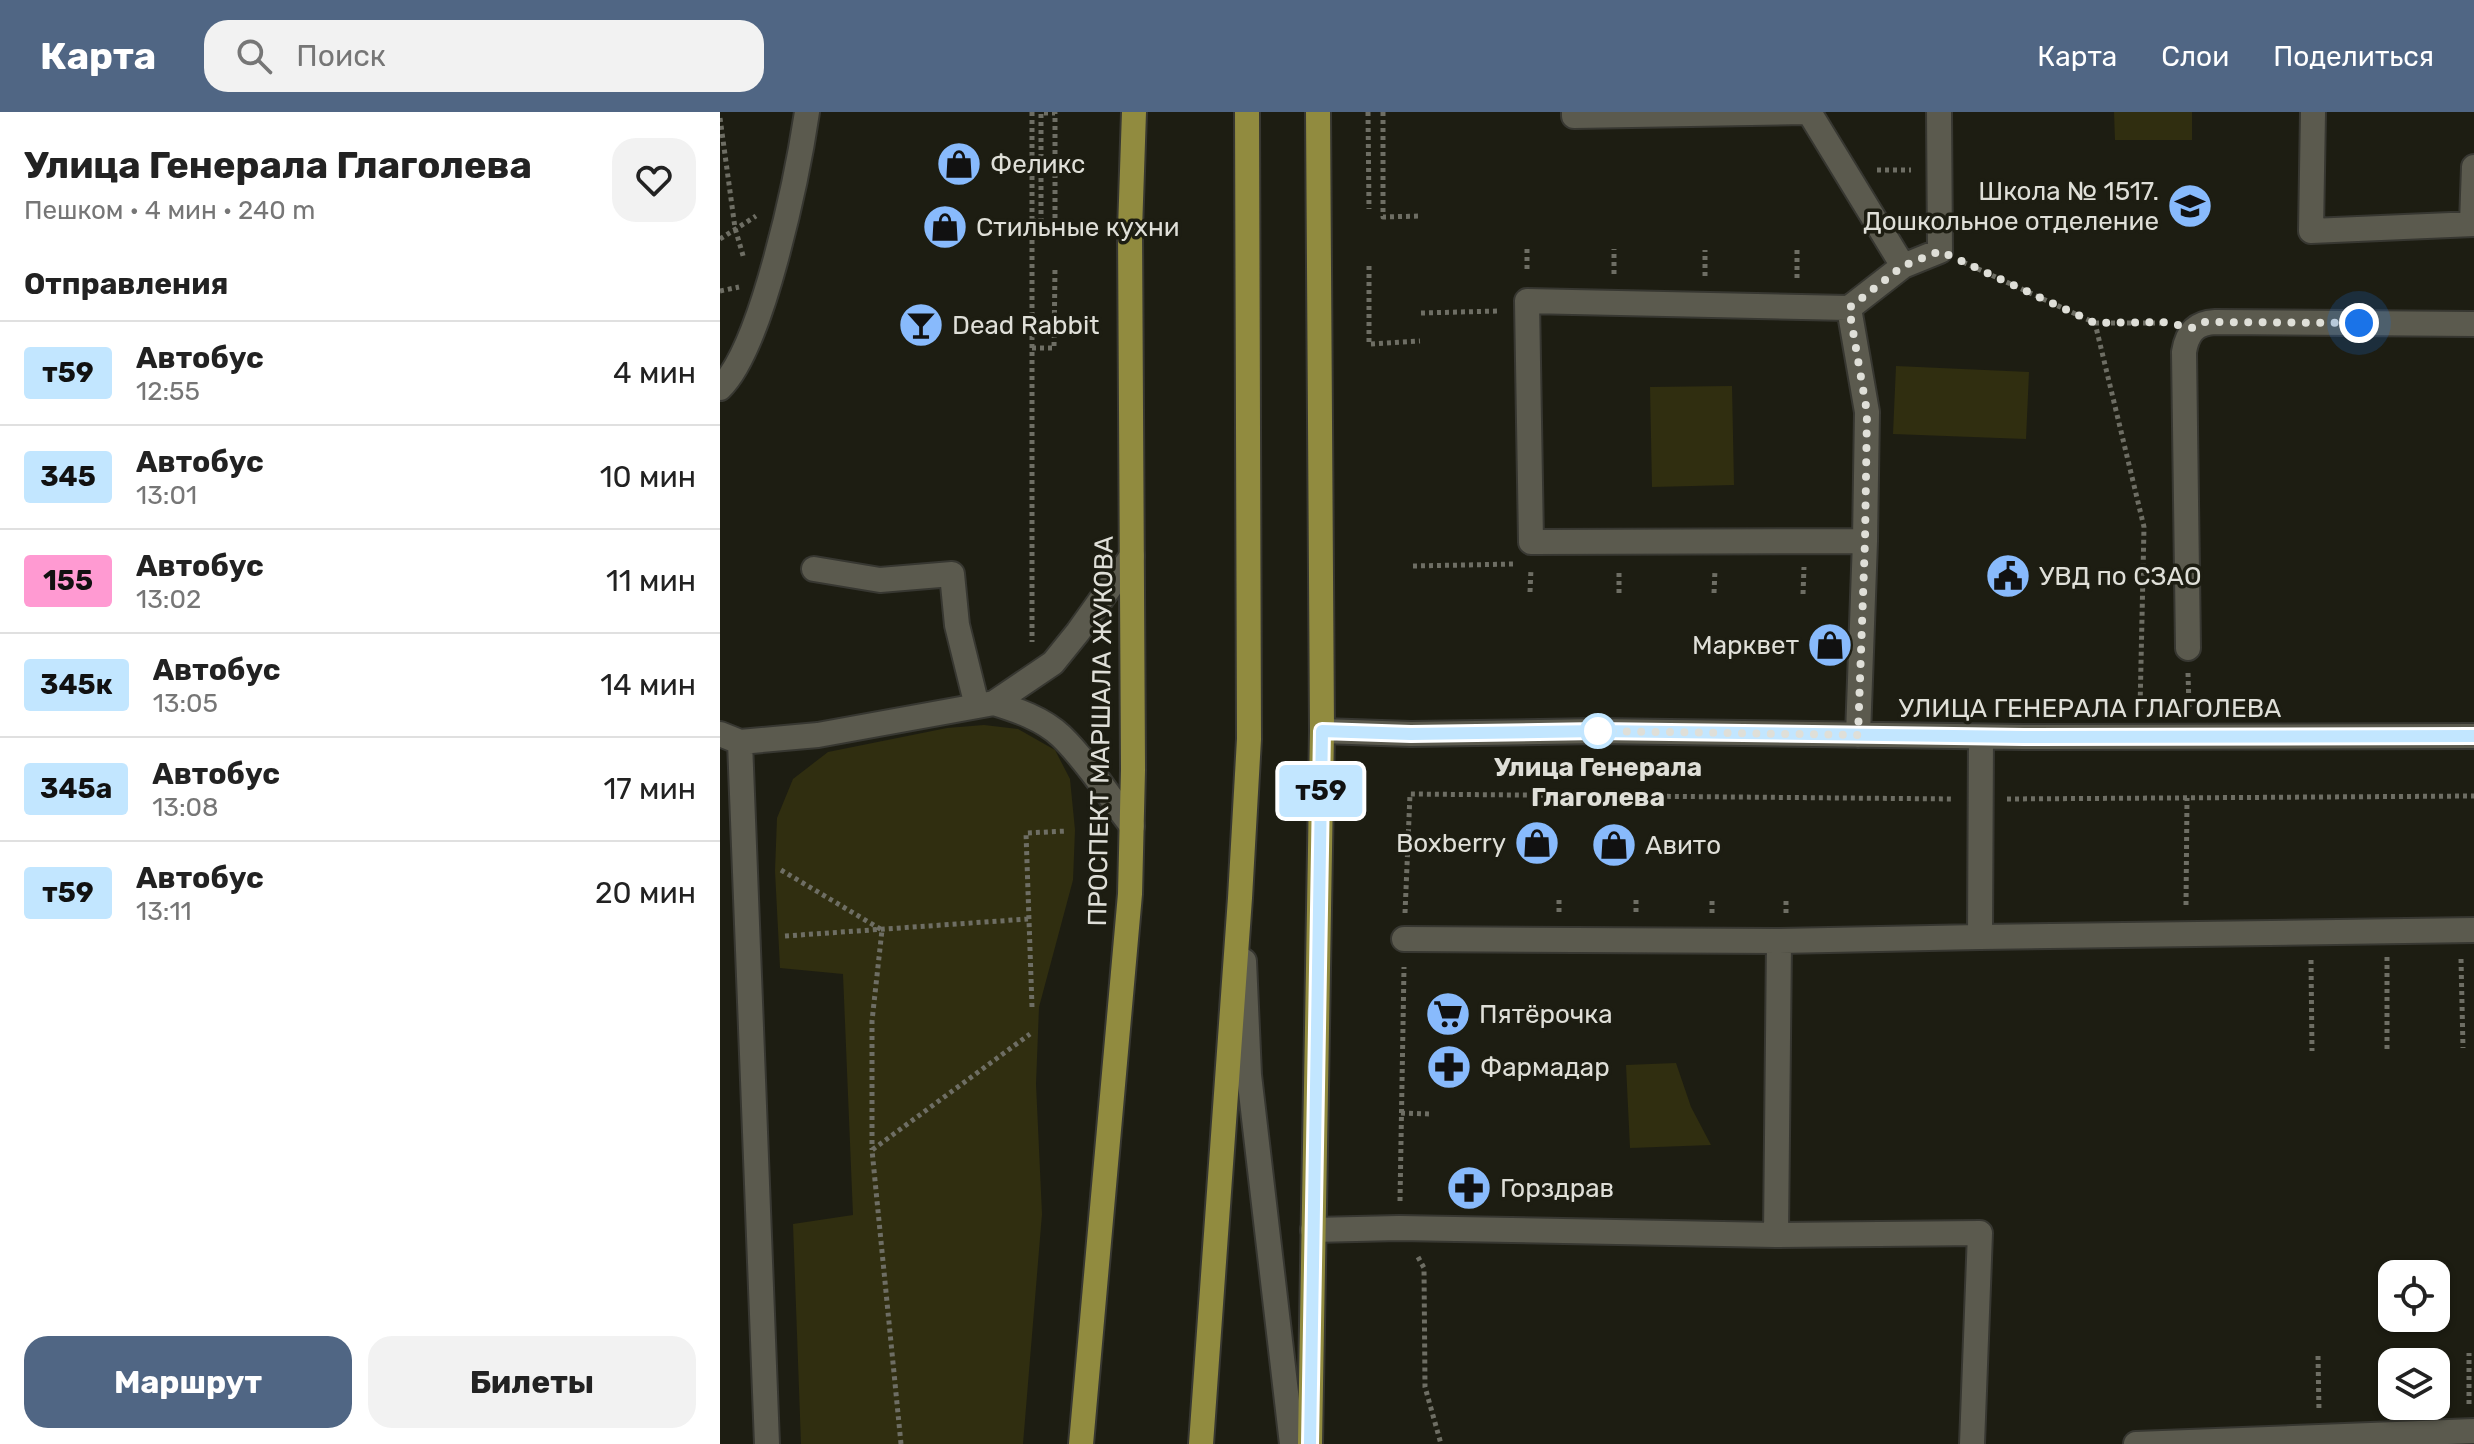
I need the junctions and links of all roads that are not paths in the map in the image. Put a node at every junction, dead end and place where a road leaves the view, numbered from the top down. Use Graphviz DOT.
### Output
graph roads {
  1 [pos="807,112"];
  2 [pos="1119,112"];
  3 [pos="1134,112"];
  4 [pos="1247,112"];
  5 [pos="1318,112"];
  6 [pos="1574,112"];
  7 [pos="1807,112"];
  8 [pos="1939,112"];
  9 [pos="2313,112"];
  10 [pos="1730,113"];
  11 [pos="2474,167"];
  12 [pos="2473,224"];
  13 [pos="1130,230"];
  14 [pos="1903,266"];
  15 [pos="1849,308"];
  16 [pos="2474,324"];
  17 [pos="720,388"];
  18 [pos="1865,541"];
  19 [pos="1132,556"];
  20 [pos="814,569"];
  21 [pos="2188,648"];
  22 [pos="985,704"];
  23 [pos="1322,731"];
  24 [pos="1858,735"];
  25 [pos="2474,736"];
  26 [pos="1981,737"];
  27 [pos="730,738"];
  28 [pos="1132,826"];
  29 [pos="1240,898"];
  30 [pos="2467,930"];
  31 [pos="1980,937"];
  32 [pos="1404,939"];
  33 [pos="1779,941"];
  34 [pos="1313,1230"];
  35 [pos="1776,1235"];
  36 [pos="2471,1432"];
  37 [pos="2329,1439"];
  38 [pos="767,1444"];
  39 [pos="1081,1444"];
  40 [pos="1201,1444"];
  41 [pos="1292,1444"];
  42 [pos="1310,1444"];
  43 [pos="1972,1444"];
  44 [pos="2136,1444"];
  1 -- 17 [label="street"];
  2 -- 13 [label="main road"];
  3 -- 13 [label="main road, ПРОСПЕКТ МАРШАЛА ЖУКОВА"];
  4 -- 29 [label="main road"];
  5 -- 23 [label="main road"];
  6 -- 10 [label="street"];
  7 -- 10 [label="street"];
  7 -- 14 [label="street"];
  8 -- 14 [label="street"];
  9 -- 12 [label="street"];
  11 -- 12 [label="street"];
  13 -- 19 [label="main road, ПРОСПЕКТ МАРШАЛА ЖУКОВА"];
  14 -- 15 [label="street"];
  15 -- 18 [label="street"];
  15 -- 18 [label="street"];
  16 -- 21 [label="street"];
  18 -- 24 [label="street"];
  19 -- 22 [label="street"];
  19 -- 28 [label="main road, ПРОСПЕКТ МАРШАЛА ЖУКОВА"];
  20 -- 22 [label="street"];
  22 -- 27 [label="street"];
  22 -- 28 [label="street"];
  23 -- 24 [label="street, УЛИЦА ГЕНЕРАЛА ГЛАГОЛЕВА"];
  23 -- 34 [label="main road"];
  24 -- 26 [label="street, УЛИЦА ГЕНЕРАЛА ГЛАГОЛЕВА"];
  25 -- 26 [label="street, УЛИЦА ГЕНЕРАЛА ГЛАГОЛЕВА"];
  26 -- 31 [label="street"];
  27 -- 38 [label="street"];
  28 -- 39 [label="main road, ПРОСПЕКТ МАРШАЛА ЖУКОВА"];
  29 -- 40 [label="main road"];
  29 -- 41 [label="street"];
  30 -- 31 [label="street"];
  31 -- 33 [label="street"];
  32 -- 33 [label="street"];
  33 -- 35 [label="street"];
  34 -- 35 [label="street"];
  34 -- 42 [label="main road"];
  35 -- 43 [label="street"];
  36 -- 37 [label="street"];
  37 -- 44 [label="street"];
}
